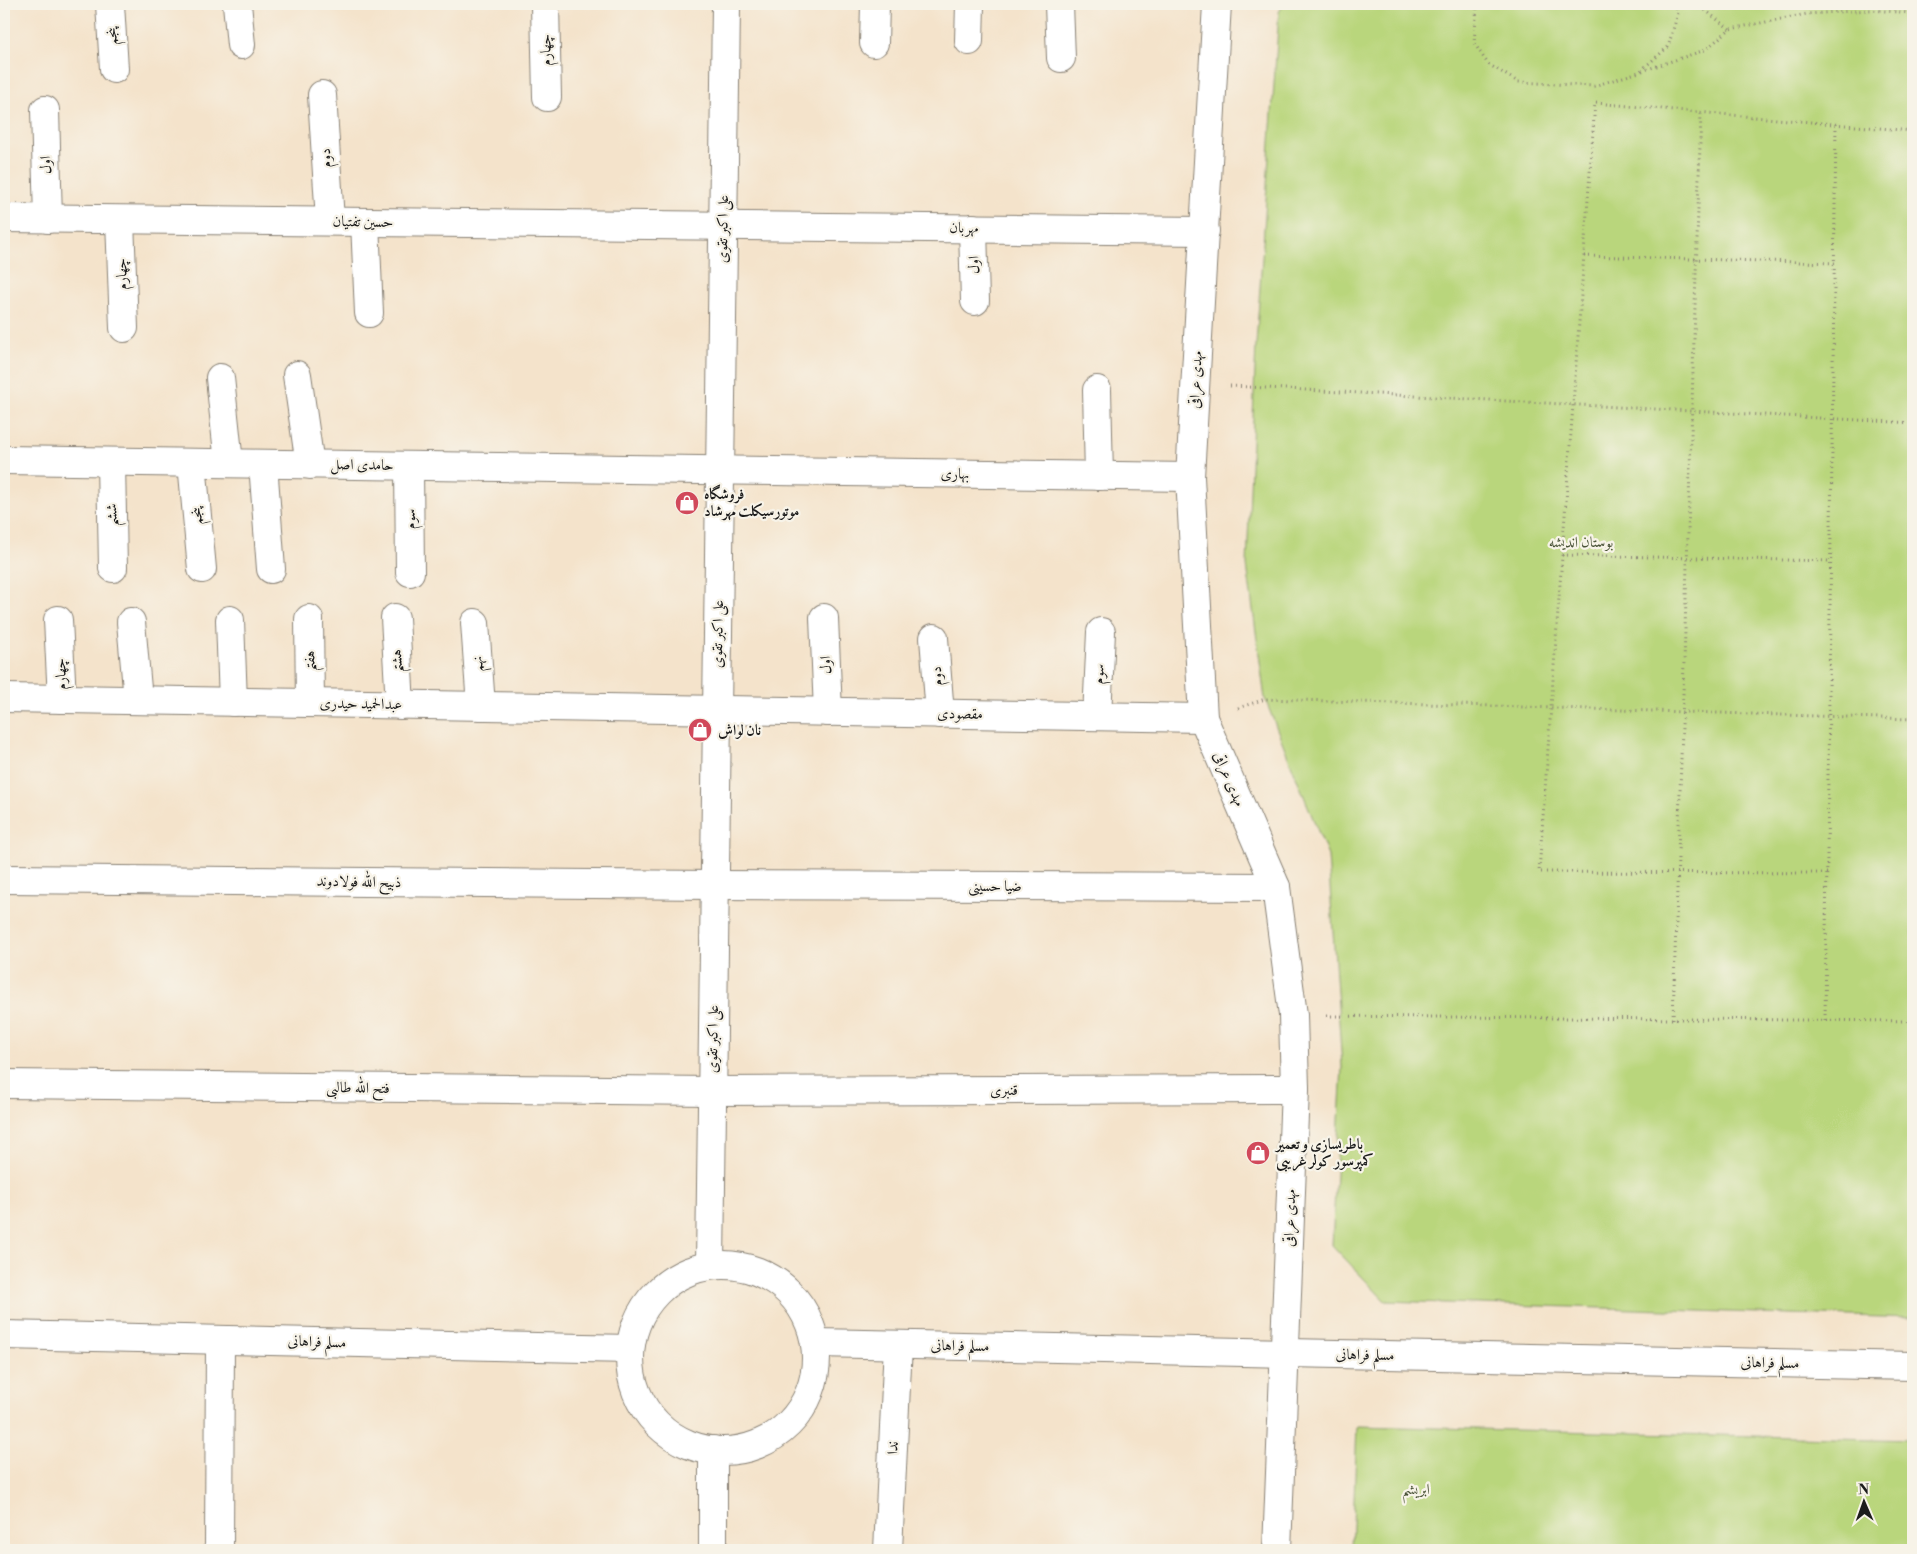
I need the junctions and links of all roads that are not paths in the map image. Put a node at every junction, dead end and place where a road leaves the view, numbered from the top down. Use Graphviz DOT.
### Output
graph roads {
  1 [pos="110,4"];
  2 [pos="237,4"];
  3 [pos="546,4"];
  4 [pos="726,4"];
  5 [pos="874,4"];
  6 [pos="970,4"];
  7 [pos="1059,4"];
  8 [pos="1217,4"];
  9 [pos="969,41"];
  10 [pos="874,43"];
  11 [pos="241,45"];
  12 [pos="1061,58"];
  13 [pos="114,69"];
  14 [pos="322,95"];
  15 [pos="547,97"];
  16 [pos="44,110"];
  17 [pos="4,218"];
  18 [pos="48,219"];
  19 [pos="120,220"];
  20 [pos="330,222"];
  21 [pos="364,222"];
  22 [pos="722,226"];
  23 [pos="973,228"];
  24 [pos="1205,231"];
  25 [pos="975,301"];
  26 [pos="369,313"];
  27 [pos="124,328"];
  28 [pos="297,375"];
  29 [pos="220,378"];
  30 [pos="1097,390"];
  31 [pos="4,460"];
  32 [pos="111,462"];
  33 [pos="192,463"];
  34 [pos="228,464"];
  35 [pos="263,464"];
  36 [pos="310,464"];
  37 [pos="409,466"];
  38 [pos="720,470"];
  39 [pos="1099,476"];
  40 [pos="1190,477"];
  41 [pos="113,568"];
  42 [pos="202,569"];
  43 [pos="271,569"];
  44 [pos="410,572"];
  45 [pos="395,618"];
  46 [pos="824,618"];
  47 [pos="309,619"];
  48 [pos="58,620"];
  49 [pos="230,620"];
  50 [pos="131,622"];
  51 [pos="475,623"];
  52 [pos="1102,632"];
  53 [pos="934,638"];
  54 [pos="4,698"];
  55 [pos="62,699"];
  56 [pos="138,700"];
  57 [pos="233,702"];
  58 [pos="310,703"];
  59 [pos="400,704"];
  60 [pos="481,706"];
  61 [pos="718,710"];
  62 [pos="828,712"];
  63 [pos="940,714"];
  64 [pos="1097,716"];
  65 [pos="1203,718"];
  66 [pos="4,879"];
  67 [pos="715,886"];
  68 [pos="1276,887"];
  69 [pos="4,1084"];
  70 [pos="1295,1089"];
  71 [pos="713,1091"];
  72 [pos="710,1265"];
  73 [pos="4,1335"];
  74 [pos="220,1340"];
  75 [pos="816,1343"];
  76 [pos="898,1345"];
  77 [pos="630,1349"];
  78 [pos="1284,1353"];
  79 [pos="1913,1366"];
  80 [pos="713,1450"];
  81 [pos="219,1550"];
  82 [pos="713,1550"];
  83 [pos="888,1550"];
  84 [pos="1277,1550"];
  1 -- 13 [label="street, پنجم"];
  2 -- 11 [label="street"];
  3 -- 15 [label="street, چهارم"];
  4 -- 22 [label="street, علی اکبر تقوی"];
  5 -- 10 [label="street"];
  6 -- 9 [label="street"];
  7 -- 12 [label="street"];
  8 -- 24 [label="street, مهدی عراقی"];
  14 -- 20 [label="street, دوم"];
  16 -- 18 [label="street, اول"];
  17 -- 18 [label="street, حسین تفتیان"];
  18 -- 19 [label="street, حسین تفتیان"];
  19 -- 20 [label="street, حسین تفتیان"];
  19 -- 27 [label="street, چهارم"];
  20 -- 21 [label="street, حسین تفتیان"];
  21 -- 22 [label="street, حسین تفتیان"];
  21 -- 26 [label="street"];
  22 -- 23 [label="street, مهربان"];
  22 -- 38 [label="street, علی اکبر تقوی"];
  23 -- 24 [label="street, مهربان"];
  23 -- 25 [label="street, اول"];
  24 -- 40 [label="street, مهدی عراقی"];
  28 -- 36 [label="street"];
  29 -- 34 [label="street"];
  30 -- 39 [label="street"];
  31 -- 32 [label="street, حامدی اصل"];
  32 -- 33 [label="street, حامدی اصل"];
  32 -- 41 [label="street, ششم"];
  33 -- 34 [label="street, حامدی اصل"];
  33 -- 42 [label="street, پنجم"];
  34 -- 35 [label="street, حامدی اصل"];
  35 -- 36 [label="street, حامدی اصل"];
  35 -- 43 [label="street"];
  36 -- 37 [label="street, حامدی اصل"];
  37 -- 38 [label="street, حامدی اصل"];
  37 -- 44 [label="street, سوم"];
  38 -- 39 [label="street, بهاری"];
  38 -- 61 [label="street, علی اکبر تقوی"];
  39 -- 40 [label="street, بهاری"];
  40 -- 65 [label="street, مهدی عراقی"];
  45 -- 59 [label="street, هشتم"];
  46 -- 62 [label="street, اول"];
  47 -- 58 [label="street, هفتم"];
  48 -- 55 [label="street, چهارم"];
  49 -- 57 [label="street"];
  50 -- 56 [label="street"];
  51 -- 60 [label="street, نهم"];
  52 -- 64 [label="street, سوم"];
  53 -- 63 [label="street, دوم"];
  54 -- 55 [label="street, عبدالحمید حیدری"];
  55 -- 56 [label="street, عبدالحمید حیدری"];
  56 -- 57 [label="street, عبدالحمید حیدری"];
  57 -- 58 [label="street, عبدالحمید حیدری"];
  58 -- 59 [label="street, عبدالحمید حیدری"];
  59 -- 60 [label="street, عبدالحمید حیدری"];
  60 -- 61 [label="street, عبدالحمید حیدری"];
  61 -- 62 [label="street, مقصودی"];
  61 -- 67 [label="street, علی اکبر تقوی"];
  62 -- 63 [label="street, مقصودی"];
  63 -- 64 [label="street, مقصودی"];
  64 -- 65 [label="street, مقصودی"];
  65 -- 68 [label="street, مهدی عراقی"];
  66 -- 67 [label="street, ذبیح الله فولادوند"];
  67 -- 68 [label="street, ضیا حسینی"];
  67 -- 71 [label="street, علی اکبر تقوی"];
  68 -- 70 [label="street, مهدی عراقی"];
  69 -- 71 [label="street, فتح الله طالبی"];
  70 -- 71 [label="street, قنبری"];
  70 -- 78 [label="street, مهدی عراقی"];
  71 -- 72 [label="street, علی اکبر تقوی"];
  72 -- 75 [label="street"];
  72 -- 77 [label="street"];
  73 -- 74 [label="street, مسلم فراهانی"];
  74 -- 77 [label="street, مسلم فراهانی"];
  74 -- 81 [label="street"];
  75 -- 76 [label="street, مسلم فراهانی"];
  75 -- 80 [label="street"];
  76 -- 78 [label="street, مسلم فراهانی"];
  76 -- 83 [label="street, ندا"];
  77 -- 80 [label="street"];
  78 -- 79 [label="street, مسلم فراهانی"];
  78 -- 84 [label="street, مهدی عراقی"];
  80 -- 82 [label="street"];
}
